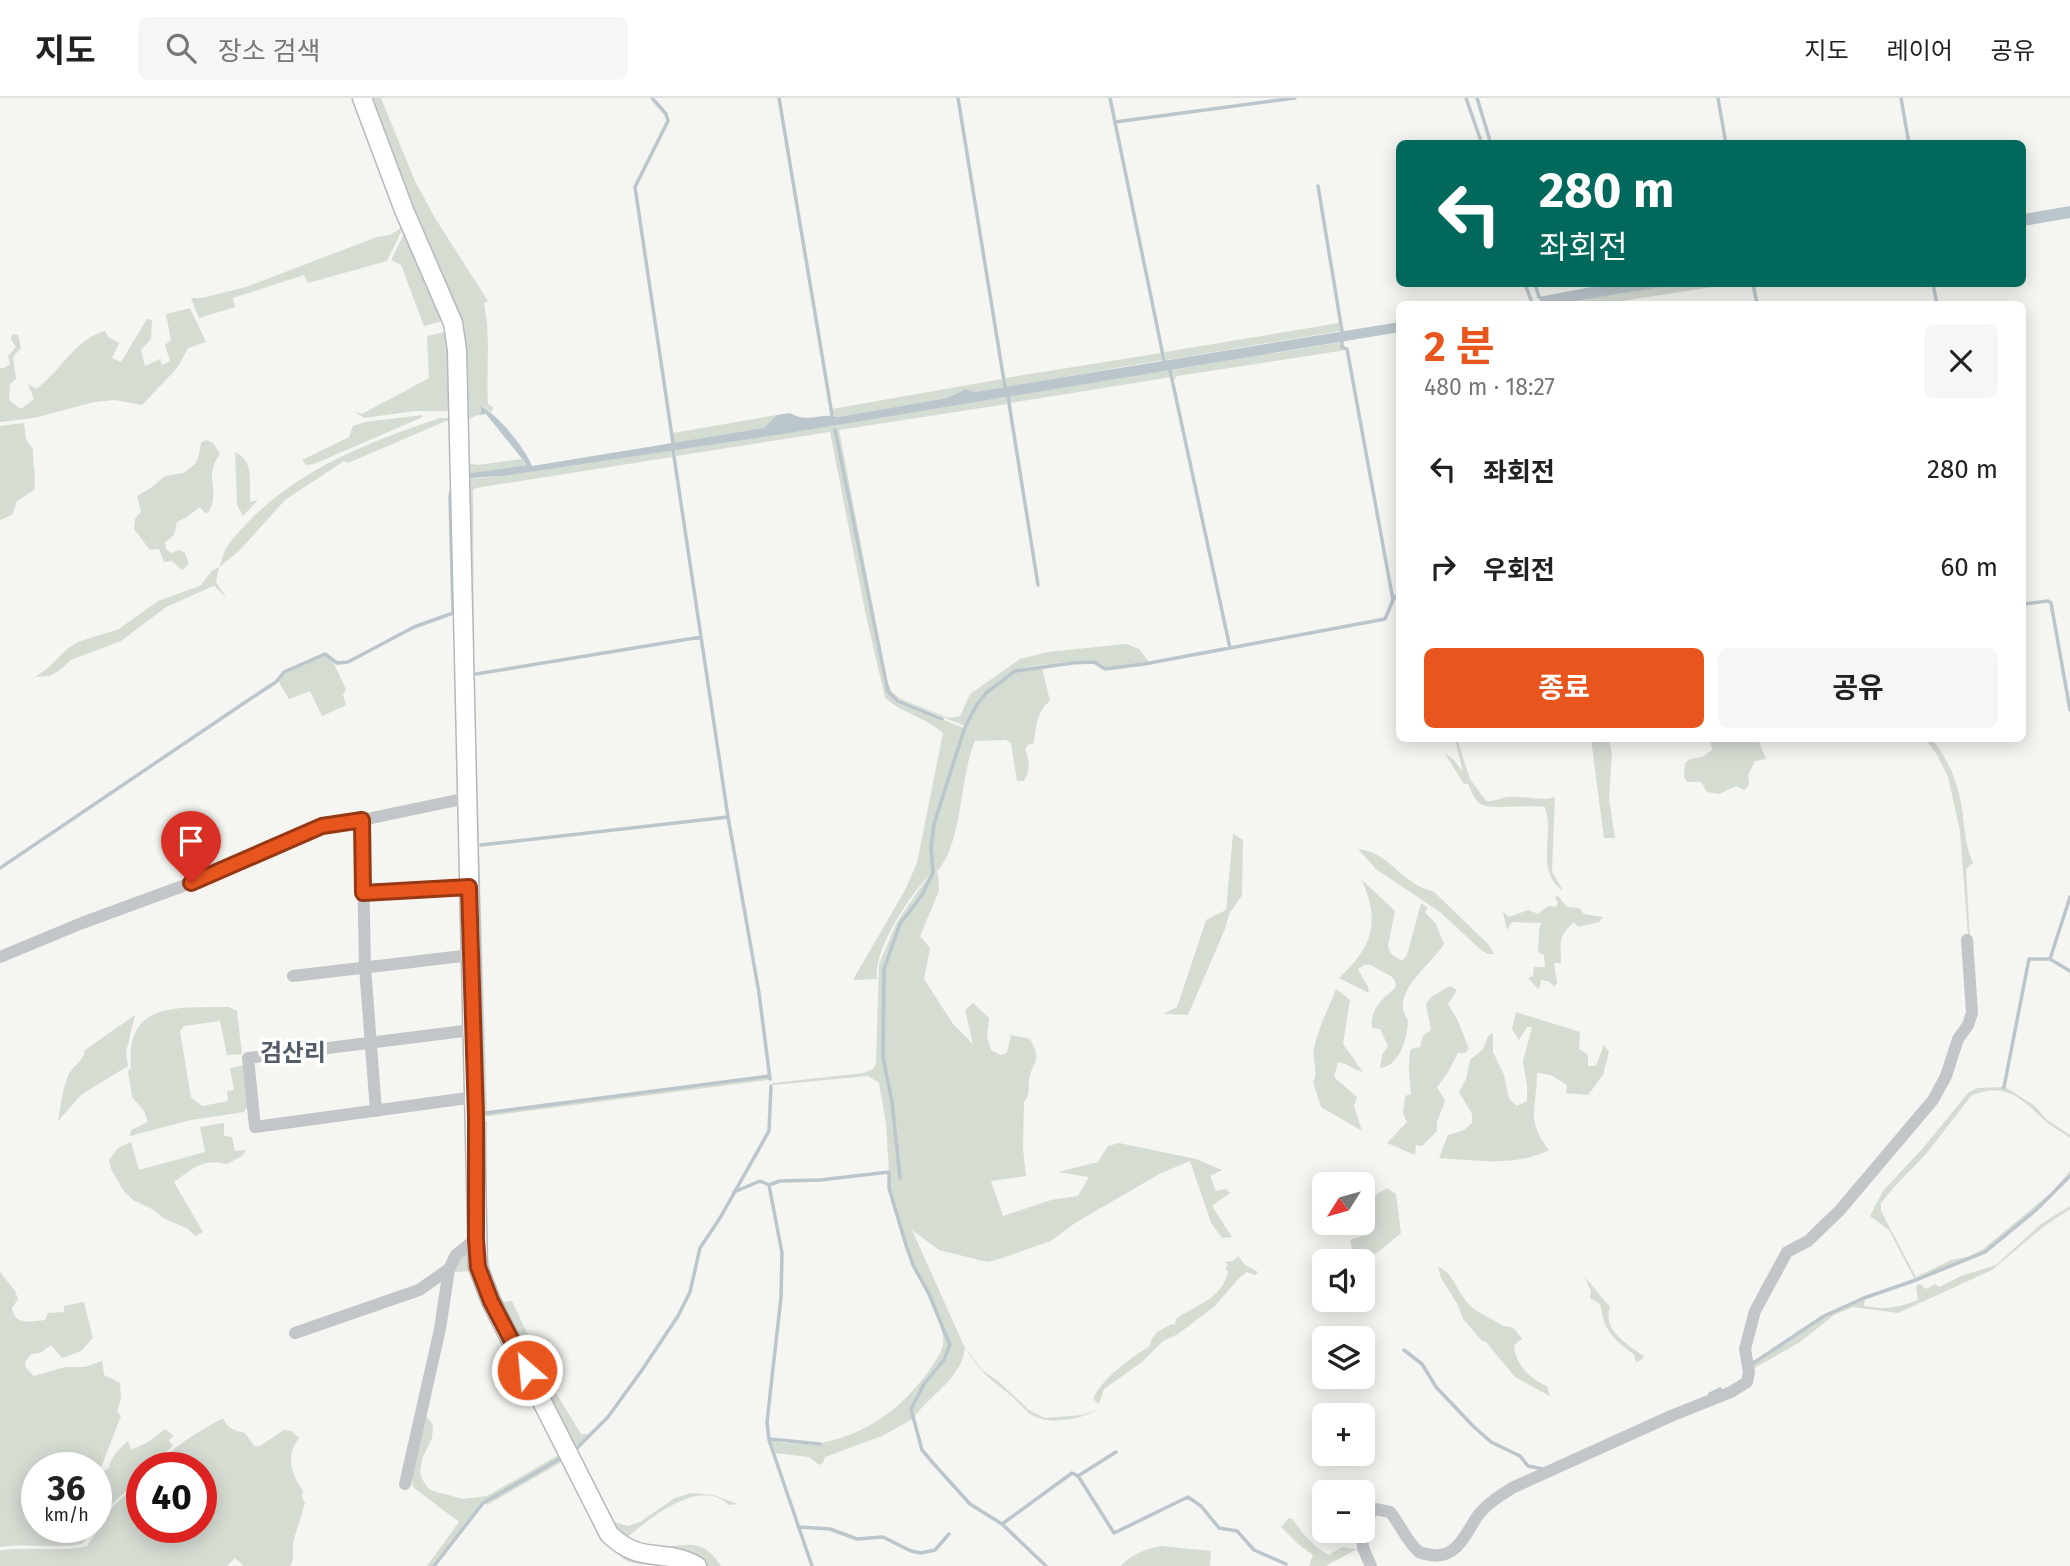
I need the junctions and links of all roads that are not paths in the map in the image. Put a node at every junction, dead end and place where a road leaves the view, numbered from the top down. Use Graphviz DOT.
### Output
graph roads {
  1 [pos="362,98"];
  2 [pos="467,798"];
  3 [pos="362,820"];
  4 [pos="469,887"];
  5 [pos="363,893"];
  6 [pos="1967,940"];
  7 [pos="471,955"];
  8 [pos="0,957"];
  9 [pos="365,967"];
  10 [pos="293,976"];
  11 [pos="472,1030"];
  12 [pos="369,1041"];
  13 [pos="475,1097"];
  14 [pos="376,1111"];
  15 [pos="476,1239"];
  16 [pos="449,1269"];
  17 [pos="295,1333"];
  18 [pos="405,1484"];
  19 [pos="1375,1509"];
  20 [pos="1363,1543"];
  21 [pos="697,1566"];
  22 [pos="1371,1566"];
  1 -- 2 [label="street"];
  2 -- 3 [label="street"];
  2 -- 4 [label="street"];
  3 -- 5 [label="street"];
  3 -- 8 [label="street"];
  4 -- 5 [label="street"];
  4 -- 7 [label="street"];
  5 -- 9 [label="street"];
  6 -- 19 [label="street"];
  7 -- 9 [label="street"];
  7 -- 11 [label="street"];
  9 -- 10 [label="street"];
  9 -- 12 [label="street"];
  11 -- 12 [label="street"];
  11 -- 13 [label="street"];
  12 -- 14 [label="street"];
  12 -- 14 [label="street"];
  13 -- 14 [label="street"];
  13 -- 15 [label="street"];
  15 -- 16 [label="street"];
  15 -- 21 [label="street"];
  16 -- 17 [label="street"];
  16 -- 18 [label="street"];
  20 -- 22 [label="street"];
}
